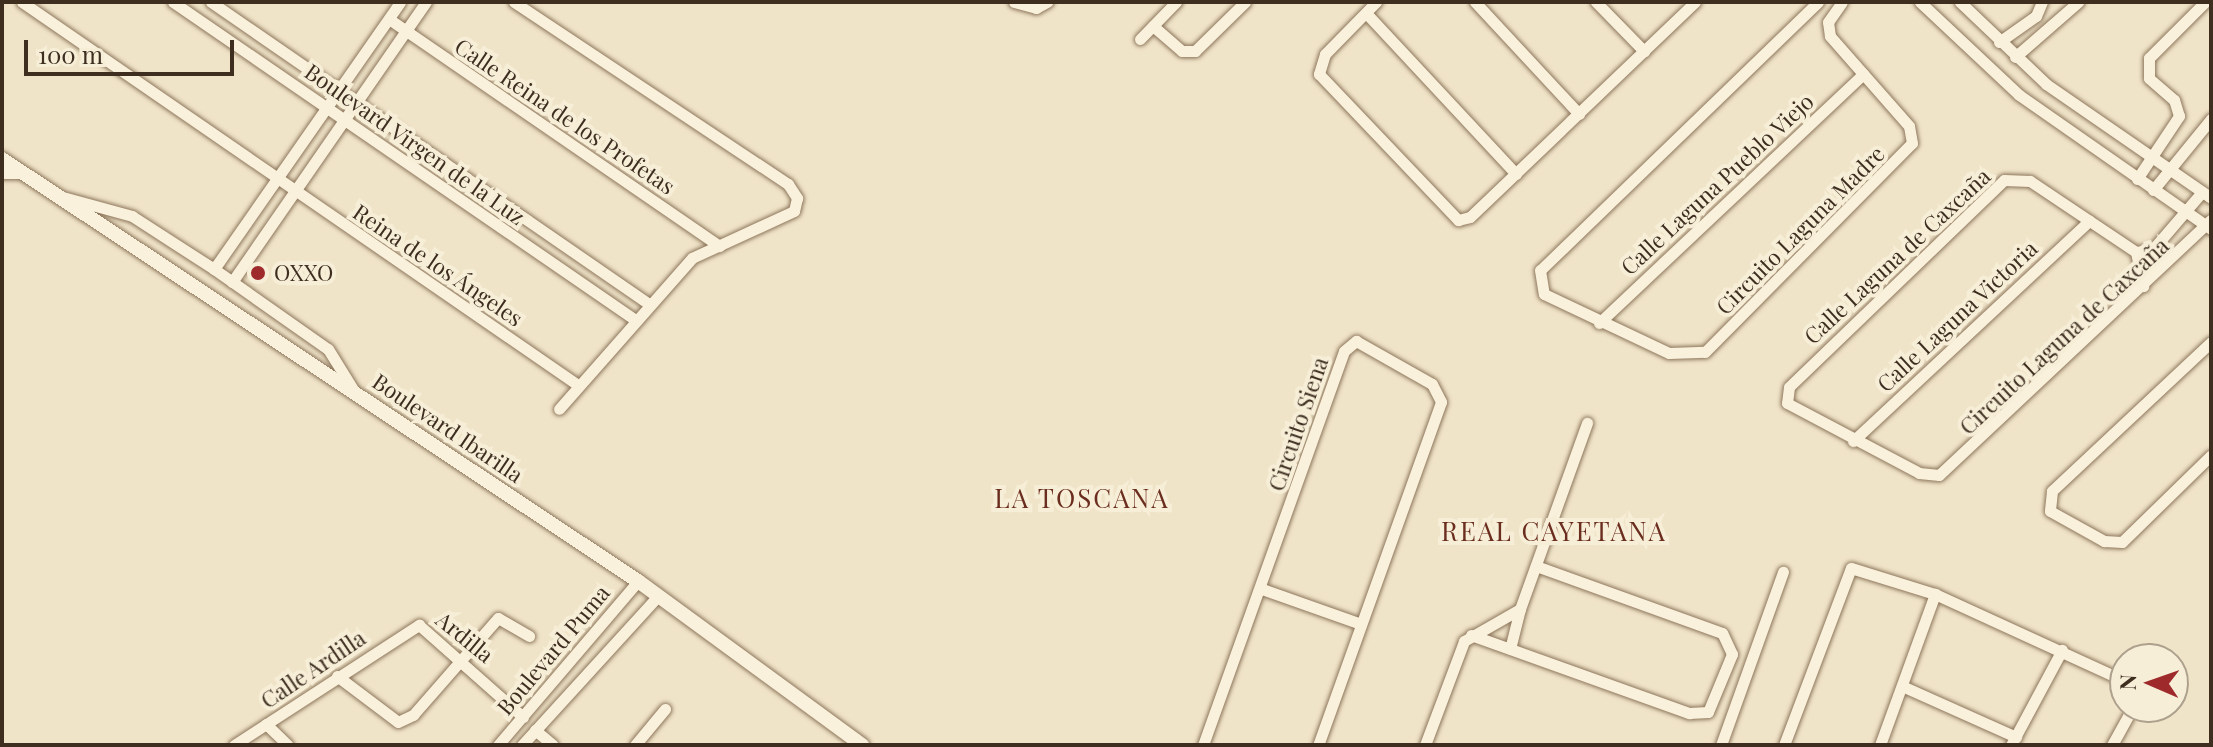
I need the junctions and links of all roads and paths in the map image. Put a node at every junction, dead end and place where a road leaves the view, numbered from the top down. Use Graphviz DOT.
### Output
graph roads {
  1 [pos="22,2"];
  2 [pos="173,2"];
  3 [pos="211,2"];
  4 [pos="400,2"];
  5 [pos="426,2"];
  6 [pos="514,2"];
  7 [pos="1014,2"];
  8 [pos="1047,2"];
  9 [pos="1176,2"];
  10 [pos="1245,2"];
  11 [pos="1376,2"];
  12 [pos="1475,2"];
  13 [pos="1596,2"];
  14 [pos="1695,2"];
  15 [pos="1818,2"];
  16 [pos="1842,2"];
  17 [pos="1920,2"];
  18 [pos="1960,2"];
  19 [pos="2042,2"];
  20 [pos="2078,2"];
  21 [pos="2205,2"];
  22 [pos="1366,13"];
  23 [pos="389,19"];
  24 [pos="1153,26"];
  25 [pos="405,31"];
  26 [pos="1140,39"];
  27 [pos="1999,42"];
  28 [pos="1644,51"];
  29 [pos="2015,57"];
  30 [pos="1863,74"];
  31 [pos="337,91"];
  32 [pos="355,104"];
  33 [pos="326,107"];
  34 [pos="1579,114"];
  35 [pos="344,119"];
  36 [pos="2211,119"];
  37 [pos="2153,158"];
  38 [pos="2,159"];
  39 [pos="2169,170"];
  40 [pos="2,173"];
  41 [pos="23,173"];
  42 [pos="1516,174"];
  43 [pos="276,178"];
  44 [pos="2137,179"];
  45 [pos="2153,190"];
  46 [pos="294,191"];
  47 [pos="55,195"];
  48 [pos="2206,195"];
  49 [pos="2186,212"];
  50 [pos="2089,221"];
  51 [pos="2210,225"];
  52 [pos="719,246"];
  53 [pos="2136,252"];
  54 [pos="214,269"];
  55 [pos="232,282"];
  56 [pos="2143,286"];
  57 [pos="649,304"];
  58 [pos="634,319"];
  59 [pos="1599,323"];
  60 [pos="2211,342"];
  61 [pos="578,385"];
  62 [pos="354,391"];
  63 [pos="559,409"];
  64 [pos="1587,423"];
  65 [pos="1853,441"];
  66 [pos="2211,455"];
  67 [pos="1536,566"];
  68 [pos="1783,572"];
  69 [pos="638,581"];
  70 [pos="1262,589"];
  71 [pos="1935,594"];
  72 [pos="658,596"];
  73 [pos="1520,609"];
  74 [pos="1361,624"];
  75 [pos="414,626"];
  76 [pos="1471,635"];
  77 [pos="529,636"];
  78 [pos="1510,649"];
  79 [pos="2062,650"];
  80 [pos="463,656"];
  81 [pos="2109,673"];
  82 [pos="337,676"];
  83 [pos="1902,686"];
  84 [pos="665,709"];
  85 [pos="523,717"];
  86 [pos="2124,723"];
  87 [pos="266,724"];
  88 [pos="535,730"];
  89 [pos="844,740"];
  90 [pos="2014,741"];
  91 [pos="234,745"];
  92 [pos="288,745"];
  93 [pos="498,745"];
  94 [pos="522,745"];
  95 [pos="553,745"];
  96 [pos="635,745"];
  97 [pos="862,745"];
  98 [pos="1203,745"];
  99 [pos="1318,745"];
  100 [pos="1425,745"];
  101 [pos="1721,745"];
  102 [pos="1784,745"];
  103 [pos="1880,745"];
  104 [pos="2112,745"];
  1 -- 43 [label="street, Reina de los Ángeles"];
  2 -- 33 [label="street, Boulevard Virgen de la Luz"];
  3 -- 31 [label="street, Boulevard Virgen de la Luz"];
  4 -- 23 [label="street"];
  5 -- 25 [label="street"];
  6 -- 52 [label="street"];
  7 -- 8 [label="street"];
  9 -- 24 [label="street"];
  10 -- 24 [label="street"];
  11 -- 22 [label="street"];
  12 -- 34 [label="street"];
  13 -- 28 [label="street"];
  14 -- 28 [label="street"];
  15 -- 59 [label="street"];
  16 -- 30 [label="street, Circuito Laguna Madre"];
  17 -- 44 [label="street"];
  18 -- 27 [label="street"];
  19 -- 27 [label="street"];
  20 -- 29 [label="street"];
  21 -- 37 [label="street"];
  22 -- 42 [label="street"];
  22 -- 42 [label="street"];
  23 -- 25 [label="street, Calle Reina de los Profetas"];
  23 -- 31 [label="street"];
  24 -- 26 [label="street"];
  25 -- 32 [label="street"];
  25 -- 52 [label="street, Calle Reina de los Profetas"];
  27 -- 29 [label="street"];
  28 -- 34 [label="street"];
  29 -- 37 [label="street"];
  30 -- 59 [label="street, Calle Laguna Pueblo Viejo"];
  30 -- 59 [label="street, Circuito Laguna Madre"];
  31 -- 32 [label="street, Boulevard Virgen de la Luz"];
  31 -- 33 [label="street"];
  32 -- 35 [label="street"];
  32 -- 57 [label="street, Boulevard Virgen de la Luz"];
  33 -- 35 [label="street, Boulevard Virgen de la Luz"];
  33 -- 43 [label="street"];
  34 -- 42 [label="street"];
  35 -- 46 [label="street"];
  35 -- 58 [label="street, Boulevard Virgen de la Luz"];
  36 -- 39 [label="street"];
  37 -- 39 [label="street"];
  37 -- 44 [label="street"];
  38 -- 41 [label="street, Boulevard Ibarilla"];
  39 -- 45 [label="street"];
  39 -- 48 [label="street"];
  40 -- 41 [label="street"];
  41 -- 47 [label="street, Boulevard Ibarilla"];
  43 -- 46 [label="street, Reina de los Ángeles"];
  43 -- 54 [label="street"];
  44 -- 45 [label="street"];
  45 -- 49 [label="street"];
  46 -- 55 [label="street"];
  46 -- 61 [label="street, Reina de los Ángeles"];
  47 -- 54 [label="street"];
  47 -- 62 [label="street, Boulevard Ibarilla"];
  48 -- 49 [label="street"];
  49 -- 51 [label="street"];
  49 -- 53 [label="street"];
  50 -- 53 [label="street, Calle Laguna de Caxcaña"];
  50 -- 65 [label="street, Calle Laguna Victoria"];
  50 -- 65 [label="street, Calle Laguna de Caxcaña"];
  51 -- 56 [label="street, Circuito Laguna de Caxcaña"];
  52 -- 57 [label="street"];
  53 -- 56 [label="street"];
  54 -- 55 [label="street"];
  55 -- 62 [label="street"];
  56 -- 65 [label="street, Circuito Laguna de Caxcaña"];
  57 -- 58 [label="street"];
  58 -- 61 [label="street"];
  60 -- 66 [label="street"];
  61 -- 63 [label="street"];
  62 -- 69 [label="street, Boulevard Ibarilla"];
  64 -- 67 [label="street"];
  67 -- 73 [label="street"];
  67 -- 78 [label="street"];
  68 -- 101 [label="street"];
  69 -- 72 [label="street, Boulevard Ibarilla"];
  69 -- 85 [label="street, Boulevard Puma"];
  70 -- 74 [label="street"];
  70 -- 74 [label="street, Circuito Siena"];
  70 -- 98 [label="street, Circuito Siena"];
  71 -- 79 [label="street"];
  71 -- 83 [label="street"];
  71 -- 102 [label="street"];
  72 -- 88 [label="street, Boulevard Puma"];
  72 -- 89 [label="street, Boulevard Ibarilla"];
  73 -- 76 [label="street"];
  73 -- 78 [label="street"];
  74 -- 99 [label="street, Circuito Siena"];
  75 -- 80 [label="street, Ardilla"];
  75 -- 82 [label="street, Calle Ardilla"];
  76 -- 78 [label="street"];
  76 -- 100 [label="street"];
  77 -- 80 [label="street"];
  79 -- 81 [label="street"];
  79 -- 90 [label="street"];
  80 -- 82 [label="street"];
  80 -- 85 [label="street, Ardilla"];
  82 -- 87 [label="street, Calle Ardilla"];
  83 -- 90 [label="street"];
  83 -- 103 [label="street"];
  84 -- 96 [label="street"];
  85 -- 93 [label="street, Boulevard Puma"];
  86 -- 104 [label="street"];
  87 -- 91 [label="street, Calle Ardilla"];
  87 -- 92 [label="street"];
  88 -- 94 [label="street, Boulevard Puma"];
  88 -- 95 [label="street"];
  89 -- 97 [label="street, Boulevard Ibarilla"];
}
